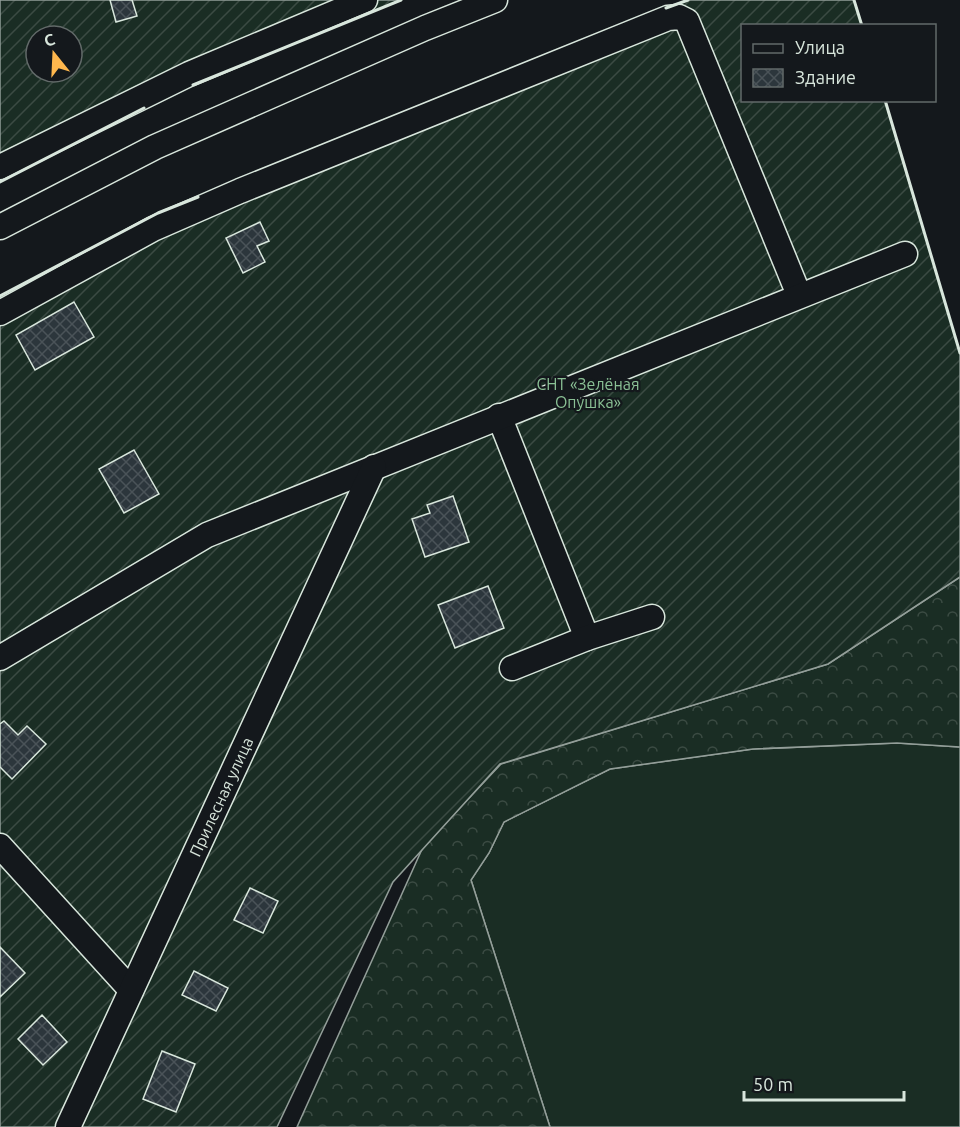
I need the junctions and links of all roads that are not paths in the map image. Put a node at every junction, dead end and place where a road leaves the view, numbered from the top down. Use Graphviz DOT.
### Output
graph roads {
  1 [pos="365,0"];
  2 [pos="495,0"];
  3 [pos="0,167"];
  4 [pos="0,227"];
  5 [pos="905,254"];
  6 [pos="799,295"];
  7 [pos="0,313"];
  8 [pos="500,416"];
  9 [pos="374,467"];
  10 [pos="652,617"];
  11 [pos="587,638"];
  12 [pos="0,658"];
  13 [pos="512,668"];
  14 [pos="0,846"];
  15 [pos="131,990"];
  16 [pos="68,1127"];
  1 -- 3 [label="street"];
  2 -- 4 [label="street"];
  5 -- 6 [label="street"];
  6 -- 7 [label="street"];
  6 -- 8 [label="street"];
  8 -- 9 [label="street"];
  8 -- 11 [label="street"];
  9 -- 12 [label="street"];
  9 -- 15 [label="street, Прилесная улица"];
  10 -- 11 [label="street"];
  11 -- 13 [label="street"];
  14 -- 15 [label="street"];
  15 -- 16 [label="street, Прилесная улица"];
}
